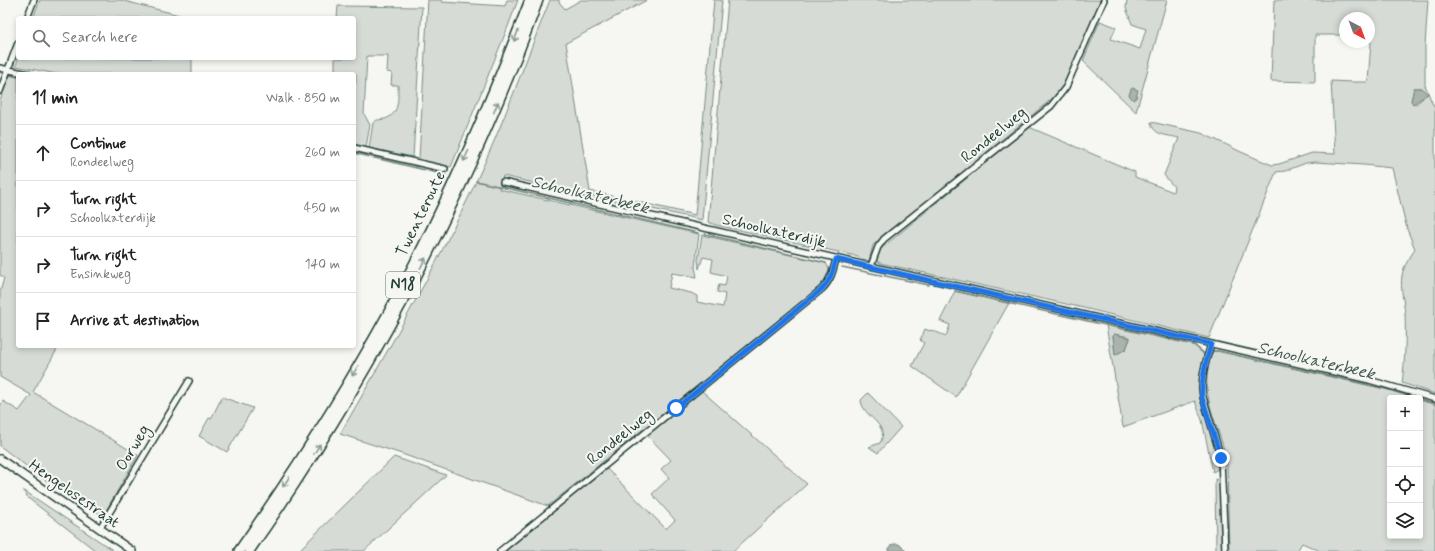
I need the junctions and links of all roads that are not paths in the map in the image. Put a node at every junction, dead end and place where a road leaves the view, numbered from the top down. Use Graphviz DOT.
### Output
graph roads {
  1 [pos="34,0"];
  2 [pos="530,0"];
  3 [pos="538,0"];
  4 [pos="1104,0"];
  5 [pos="28,16"];
  6 [pos="16,48"];
  7 [pos="0,68"];
  8 [pos="8,70"];
  9 [pos="18,72"];
  10 [pos="0,91"];
  11 [pos="356,148"];
  12 [pos="445,169"];
  13 [pos="504,182"];
  14 [pos="836,259"];
  15 [pos="871,266"];
  16 [pos="1211,344"];
  17 [pos="188,381"];
  18 [pos="1435,399"];
  19 [pos="0,459"];
  20 [pos="100,528"];
  21 [pos="132,551"];
  22 [pos="239,551"];
  23 [pos="249,551"];
  24 [pos="500,551"];
  25 [pos="1224,551"];
  1 -- 5 [label="street"];
  2 -- 22 [label="highway, Twenteroute / N18, one-way"];
  23 -- 3 [label="highway, Twenteroute / N18, one-way"];
  4 -- 15 [label="street, Rondeelweg"];
  6 -- 8 [label="street"];
  7 -- 8 [label="street"];
  8 -- 9 [label="street"];
  8 -- 10 [label="street"];
  11 -- 12 [label="street"];
  13 -- 14 [label="street, Schoolkaterdijk"];
  14 -- 15 [label="street, Schoolkaterdijk"];
  14 -- 24 [label="street, Rondeelweg"];
  15 -- 16 [label="street, Schoolkaterdijk"];
  16 -- 18 [label="street, Schoolkaterdijk"];
  16 -- 25 [label="street"];
  17 -- 20 [label="street, Oorweg"];
  19 -- 20 [label="main road, Hengelosestraat"];
  20 -- 21 [label="main road, Hengelosestraat"];
}
